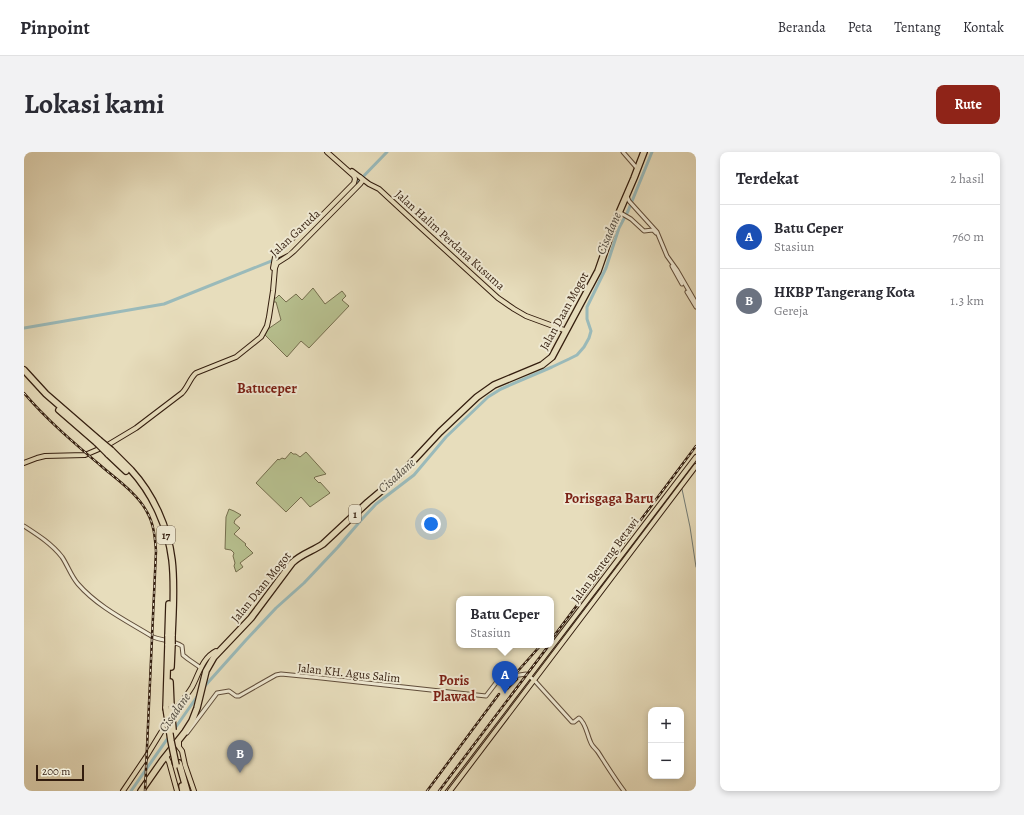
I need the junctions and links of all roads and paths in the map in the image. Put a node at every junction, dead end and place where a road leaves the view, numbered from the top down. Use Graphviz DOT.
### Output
graph roads {
  1 [pos="327,152"];
  2 [pos="331,152"];
  3 [pos="623,152"];
  4 [pos="643,152"];
  5 [pos="636,168"];
  6 [pos="360,179"];
  7 [pos="627,202"];
  8 [pos="620,213"];
  9 [pos="308,233"];
  10 [pos="662,247"];
  11 [pos="673,266"];
  12 [pos="595,274"];
  13 [pos="696,304"];
  14 [pos="696,307"];
  15 [pos="564,330"];
  16 [pos="24,370"];
  17 [pos="24,376"];
  18 [pos="500,381"];
  19 [pos="163,406"];
  20 [pos="98,441"];
  21 [pos="696,457"];
  22 [pos="24,464"];
  23 [pos="696,466"];
  24 [pos="24,526"];
  25 [pos="646,527"];
  26 [pos="214,655"];
  27 [pos="201,668"];
  28 [pos="532,678"];
  29 [pos="184,732"];
  30 [pos="180,740"];
  31 [pos="166,756"];
  32 [pos="184,758"];
  33 [pos="162,761"];
  34 [pos="169,762"];
  35 [pos="185,789"];
  36 [pos="123,791"];
  37 [pos="140,791"];
  38 [pos="177,791"];
  39 [pos="194,791"];
  40 [pos="442,791"];
  41 [pos="450,791"];
  42 [pos="624,791"];
  1 -- 6 [label="main road"];
  2 -- 6 [label="main road"];
  3 -- 5 [label="street"];
  4 -- 5 [label="highway, Jalan Daan Mogot / 1"];
  4 -- 7 [label="highway, Jalan Daan Mogot / 1"];
  5 -- 12 [label="highway, Jalan Daan Mogot / 1"];
  6 -- 9 [label="main road, Jalan Garuda"];
  6 -- 9 [label="main road, Jalan Garuda"];
  6 -- 15 [label="main road, Jalan Halim Perdana Kusuma"];
  7 -- 8 [label="highway, Jalan Daan Mogot / 1"];
  7 -- 10 [label="street"];
  8 -- 10 [label="street"];
  8 -- 12 [label="highway, Jalan Daan Mogot / 1"];
  9 -- 19 [label="main road, Jalan Garuda"];
  9 -- 19 [label="main road, Jalan Garuda"];
  10 -- 11 [label="street"];
  11 -- 13 [label="street"];
  11 -- 14 [label="street"];
  12 -- 15 [label="highway, Jalan Daan Mogot / 1"];
  12 -- 18 [label="highway, Jalan Daan Mogot / 1"];
  15 -- 18 [label="highway, Jalan Daan Mogot / 1"];
  16 -- 20 [label="highway, 17"];
  17 -- 20 [label="highway, 17"];
  18 -- 26 [label="highway, Jalan Daan Mogot / 1"];
  19 -- 22 [label="main road, Jalan Garuda"];
  20 -- 35 [label="highway, 17, bridge"];
  21 -- 25 [label="main road, Jalan Benteng Betawi"];
  23 -- 25 [label="main road, Jalan Benteng Betawi"];
  24 -- 27 [label="street"];
  25 -- 28 [label="main road, Jalan Benteng Betawi"];
  26 -- 27 [label="main road"];
  26 -- 29 [label="highway, Jalan Daan Mogot / 1"];
  27 -- 36 [label="main road"];
  28 -- 29 [label="street, Jalan KH. Agus Salim"];
  28 -- 40 [label="main road, Jalan Benteng Betawi"];
  28 -- 41 [label="main road, Jalan Benteng Betawi"];
  28 -- 42 [label="street"];
  29 -- 30 [label="highway, Jalan Daan Mogot / 1"];
  29 -- 37 [label="highway, Jalan Daan Mogot / 1"];
  30 -- 31 [label="highway, Jalan Daan Mogot / 1"];
  30 -- 32 [label="main road"];
  31 -- 33 [label="highway, Jalan Daan Mogot / 1"];
  31 -- 34 [label="main road"];
  32 -- 34 [label="main road"];
  32 -- 39 [label="main road"];
  33 -- 34 [label="highway"];
  33 -- 37 [label="highway, Jalan Daan Mogot / 1"];
  34 -- 38 [label="main road"];
}
